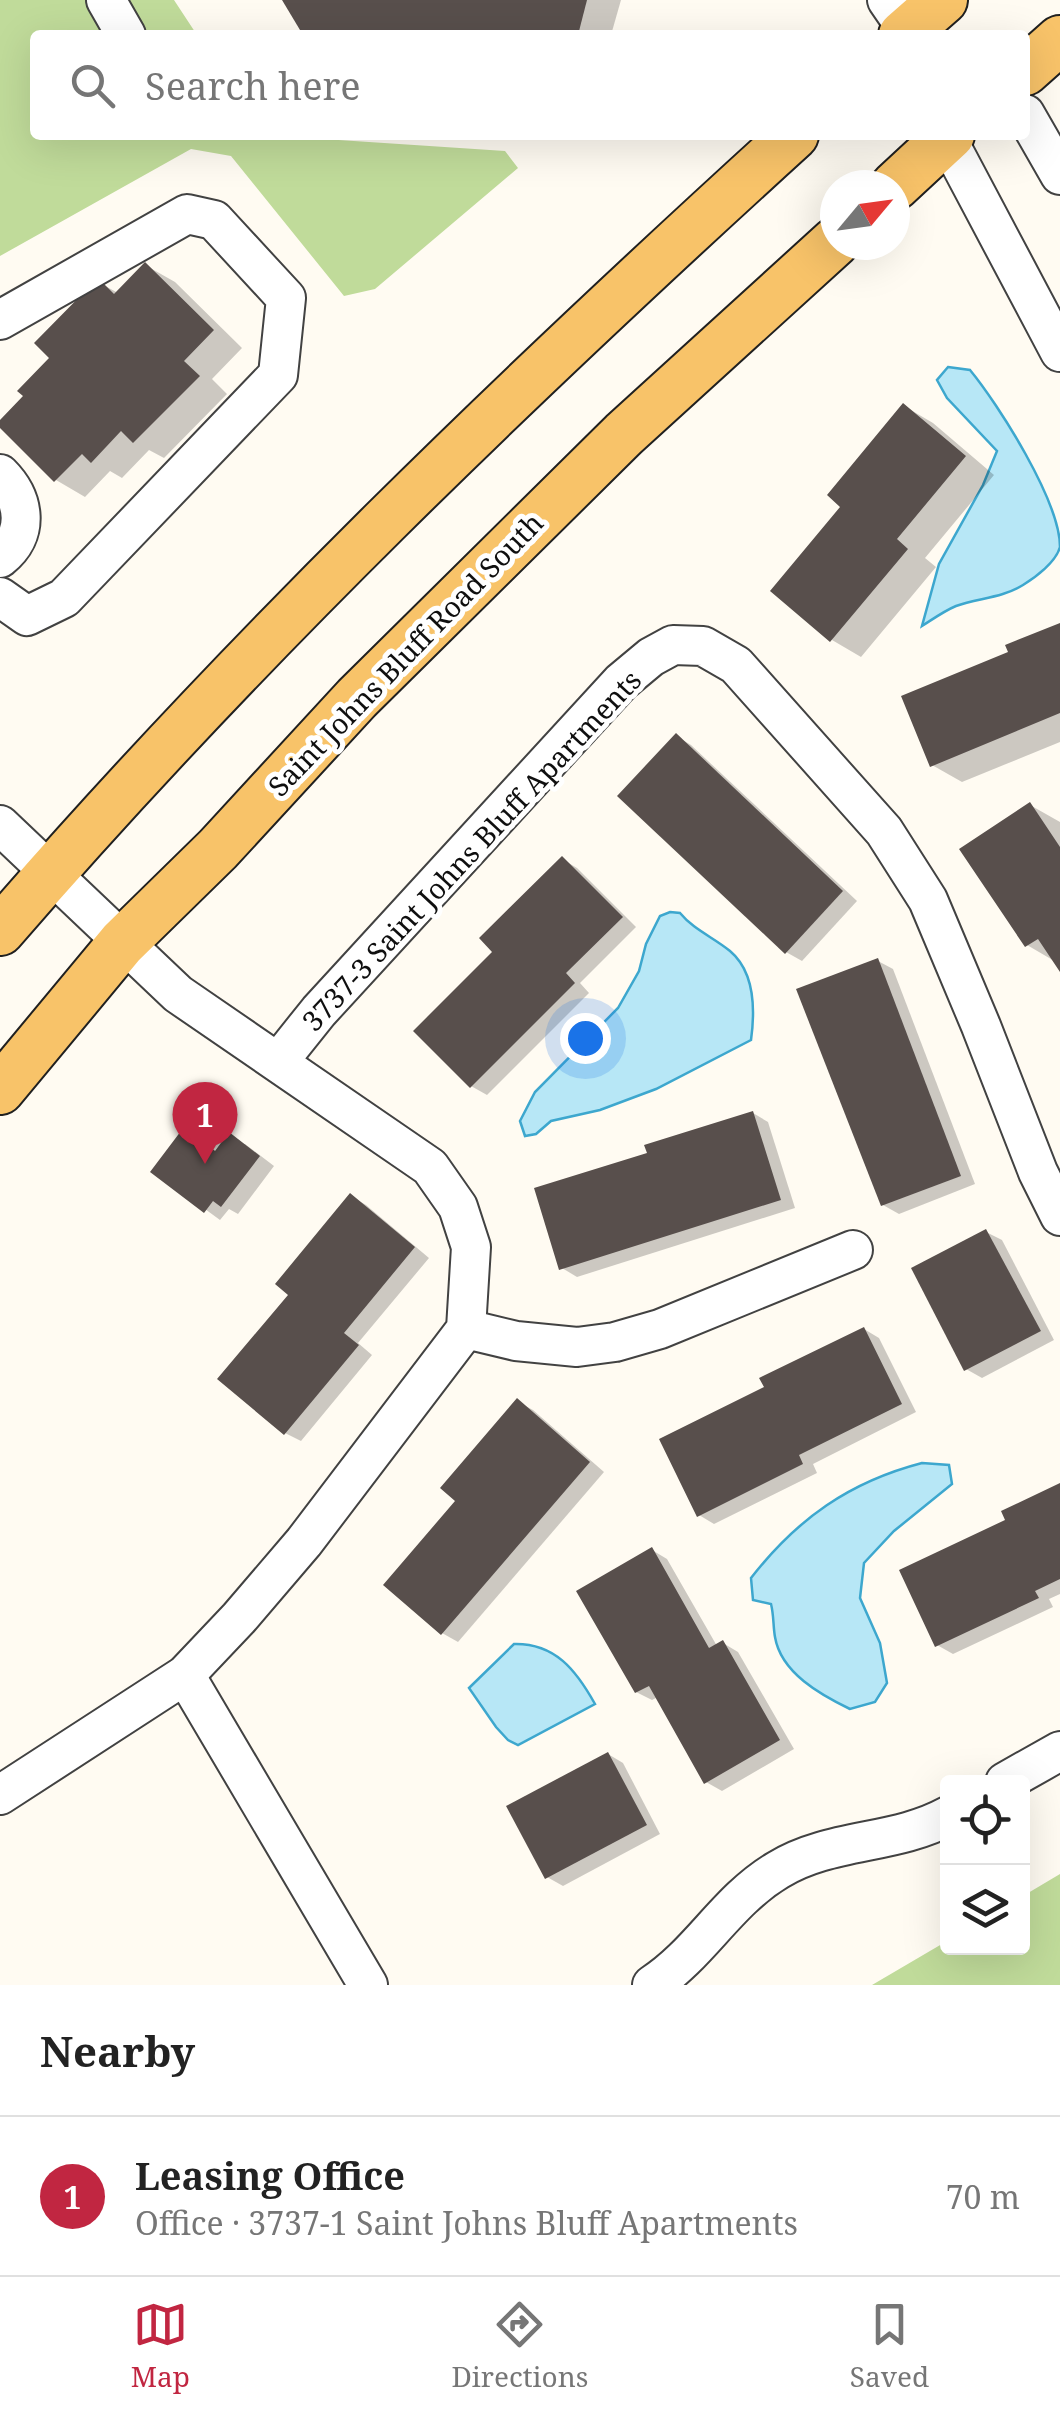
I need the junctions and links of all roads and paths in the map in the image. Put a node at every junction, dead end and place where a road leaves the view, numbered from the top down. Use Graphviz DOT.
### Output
graph roads {
  1 [pos="106,0"];
  2 [pos="123,30"];
  3 [pos="1060,40"];
  4 [pos="1030,67"];
  5 [pos="1030,123"];
  6 [pos="789,140"];
  7 [pos="944,140"];
  8 [pos="950,140"];
  9 [pos="910,172"];
  10 [pos="1060,175"];
  11 [pos="820,256"];
  12 [pos="0,320"];
  13 [pos="1060,352"];
  14 [pos="0,474"];
  15 [pos="0,558"];
  16 [pos="0,597"];
  17 [pos="0,825"];
  18 [pos="52,871"];
  19 [pos="0,931"];
  20 [pos="122,943"];
  21 [pos="279,1061"];
  22 [pos="0,1090"];
  23 [pos="1060,1216"];
  24 [pos="852,1250"];
  25 [pos="466,1329"];
  26 [pos="185,1675"];
  27 [pos="1060,1751"];
  28 [pos="1017,1775"];
  29 [pos="0,1794"];
  30 [pos="940,1819"];
  31 [pos="368,1985"];
  32 [pos="652,1985"];
  1 -- 2 [label="street"];
  3 -- 4 [label="main road"];
  5 -- 10 [label="street"];
  6 -- 18 [label="main road"];
  7 -- 9 [label="main road"];
  8 -- 13 [label="street"];
  11 -- 20 [label="main road, Saint Johns Bluff Road South"];
  12 -- 16 [label="street"];
  14 -- 15 [label="street"];
  17 -- 18 [label="street"];
  18 -- 19 [label="main road"];
  18 -- 20 [label="street"];
  20 -- 21 [label="street"];
  20 -- 22 [label="main road, Saint Johns Bluff Road South"];
  21 -- 23 [label="street, 3737-3 Saint Johns Bluff Apartments"];
  21 -- 25 [label="street"];
  24 -- 25 [label="street"];
  25 -- 26 [label="street"];
  26 -- 29 [label="street"];
  26 -- 31 [label="street"];
  27 -- 28 [label="street"];
  30 -- 32 [label="street"];
}
